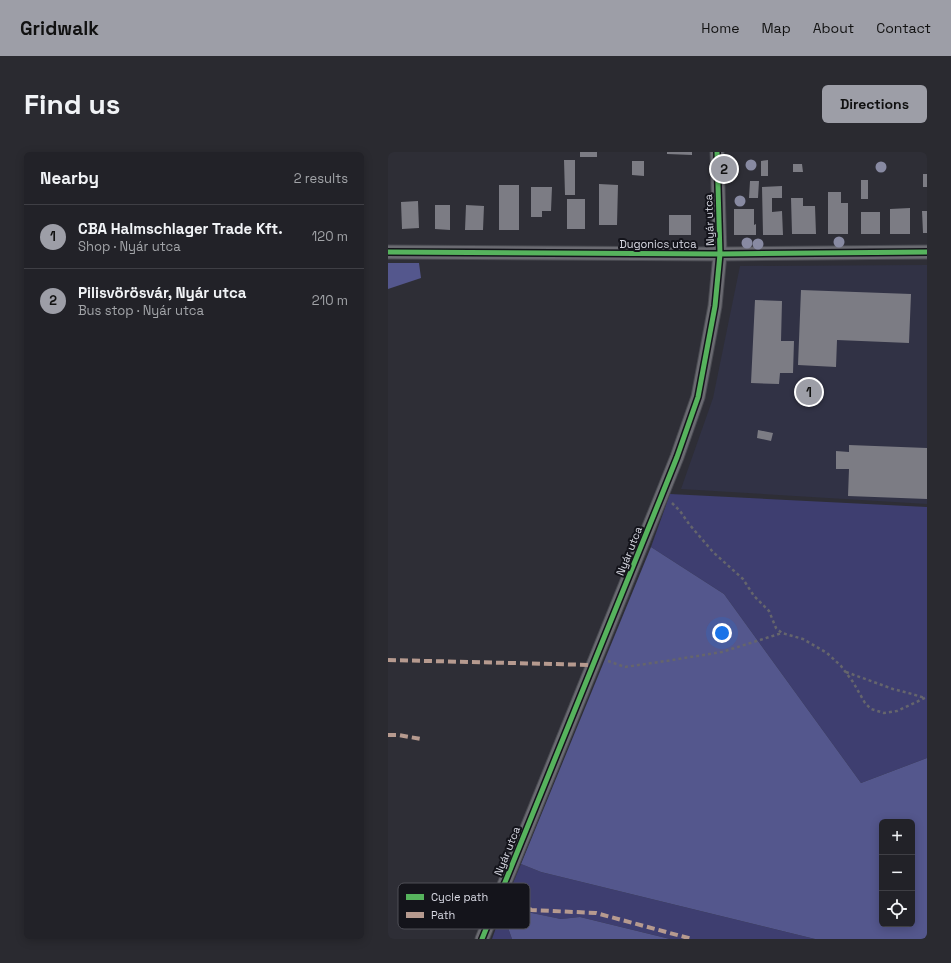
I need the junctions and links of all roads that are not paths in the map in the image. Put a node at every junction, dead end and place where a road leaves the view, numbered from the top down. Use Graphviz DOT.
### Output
graph roads {
  1 [pos="717,152"];
  2 [pos="388,252"];
  3 [pos="927,252"];
  4 [pos="720,254"];
  5 [pos="505,883"];
  6 [pos="486,929"];
  7 [pos="482,939"];
  1 -- 4 [label="street, Nyár utca"];
  2 -- 4 [label="street, Dugonics utca"];
  3 -- 4 [label="street, Dugonics utca"];
  4 -- 5 [label="street, Nyár utca"];
  6 -- 7 [label="street, Nyár utca"];
}
